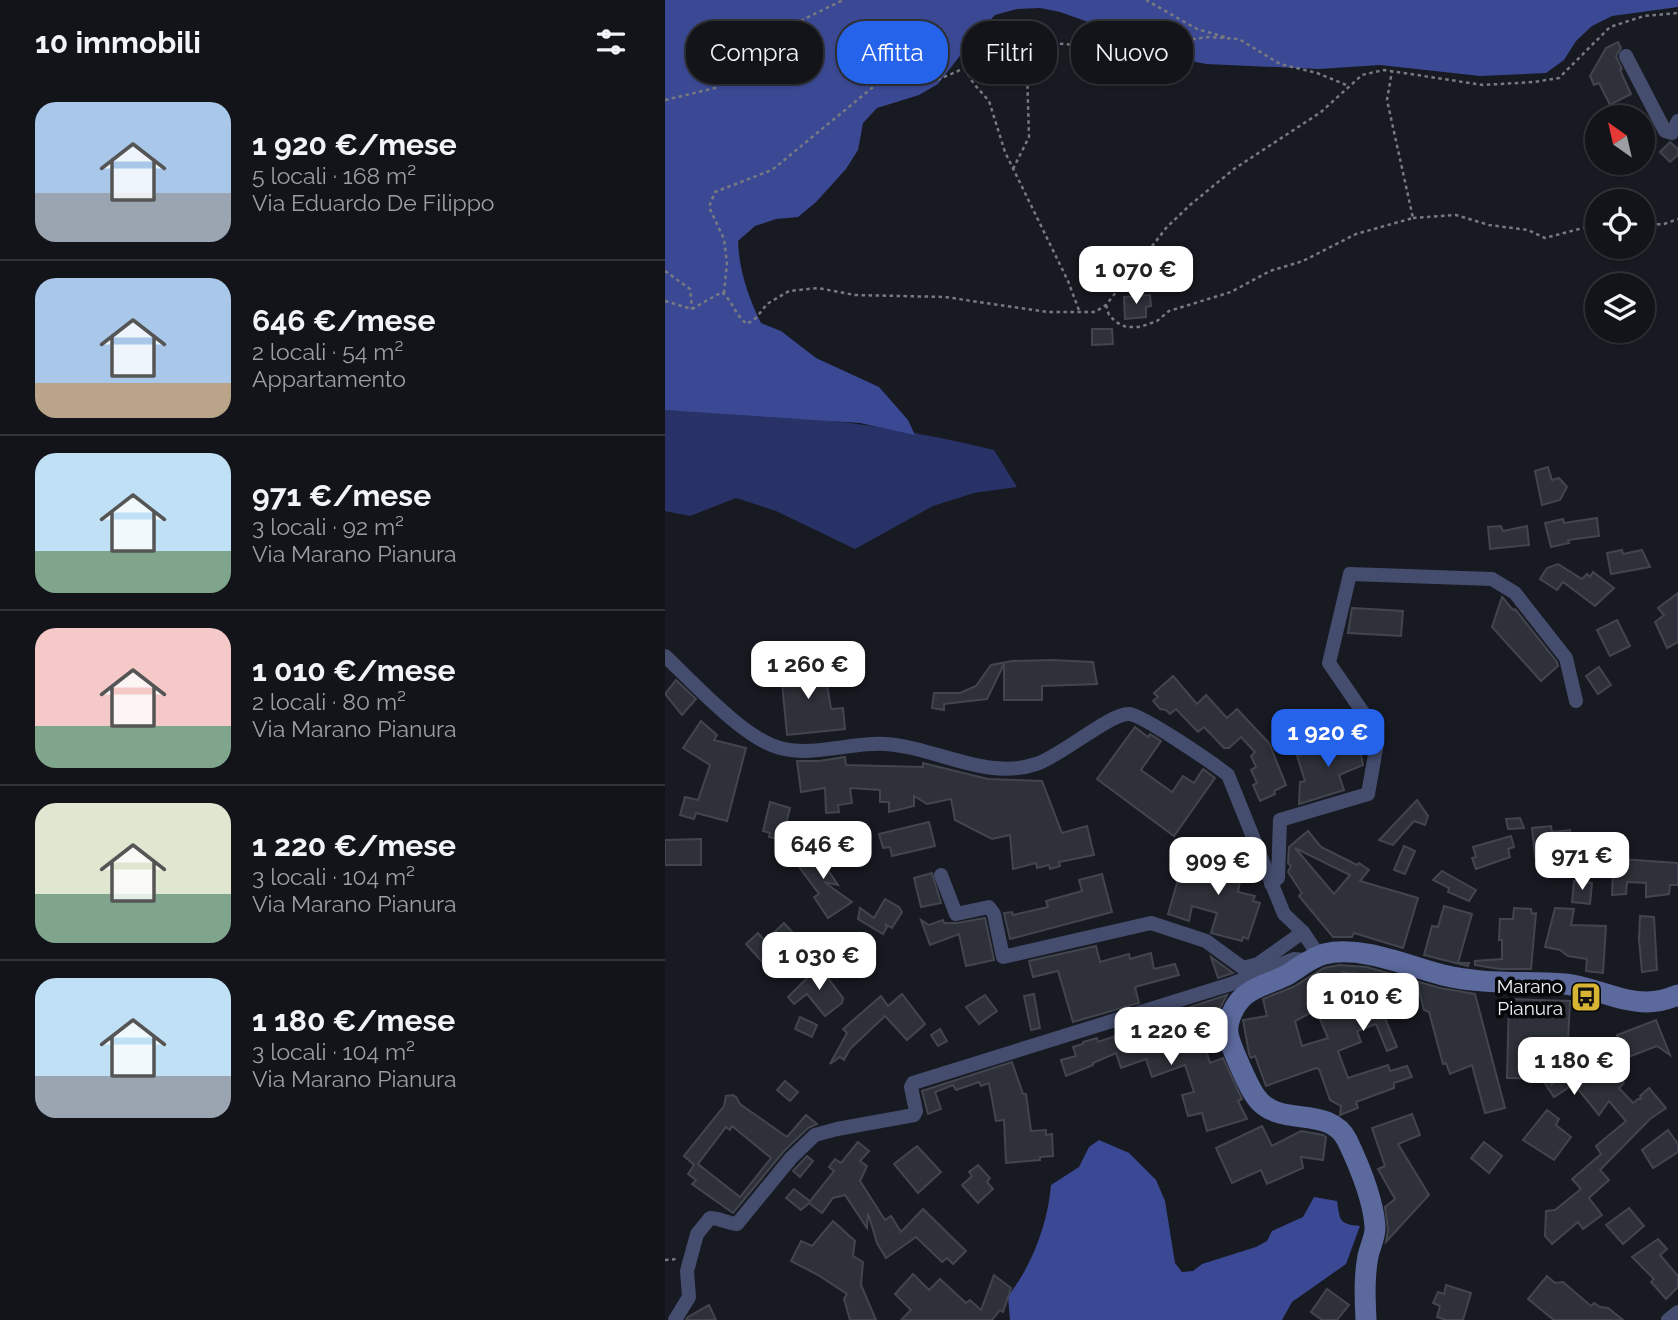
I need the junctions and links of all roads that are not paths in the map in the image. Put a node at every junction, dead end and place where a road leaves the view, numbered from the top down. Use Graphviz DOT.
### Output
graph roads {
  1 [pos="1626,56"];
  2 [pos="1678,121"];
  3 [pos="665,656"];
  4 [pos="1576,701"];
  5 [pos="941,875"];
  6 [pos="1271,884"];
  7 [pos="1303,932"];
  8 [pos="1314,958"];
  9 [pos="1678,995"];
  10 [pos="1678,1312"];
  11 [pos="675,1320"];
  12 [pos="1366,1320"];
  13 [pos="1668,1320"];
  1 -- 2 [label="street"];
  3 -- 6 [label="street"];
  4 -- 6 [label="street"];
  5 -- 7 [label="street"];
  6 -- 7 [label="street"];
  7 -- 8 [label="street"];
  8 -- 9 [label="street"];
  8 -- 11 [label="street"];
  8 -- 12 [label="street"];
  10 -- 13 [label="street"];
}
